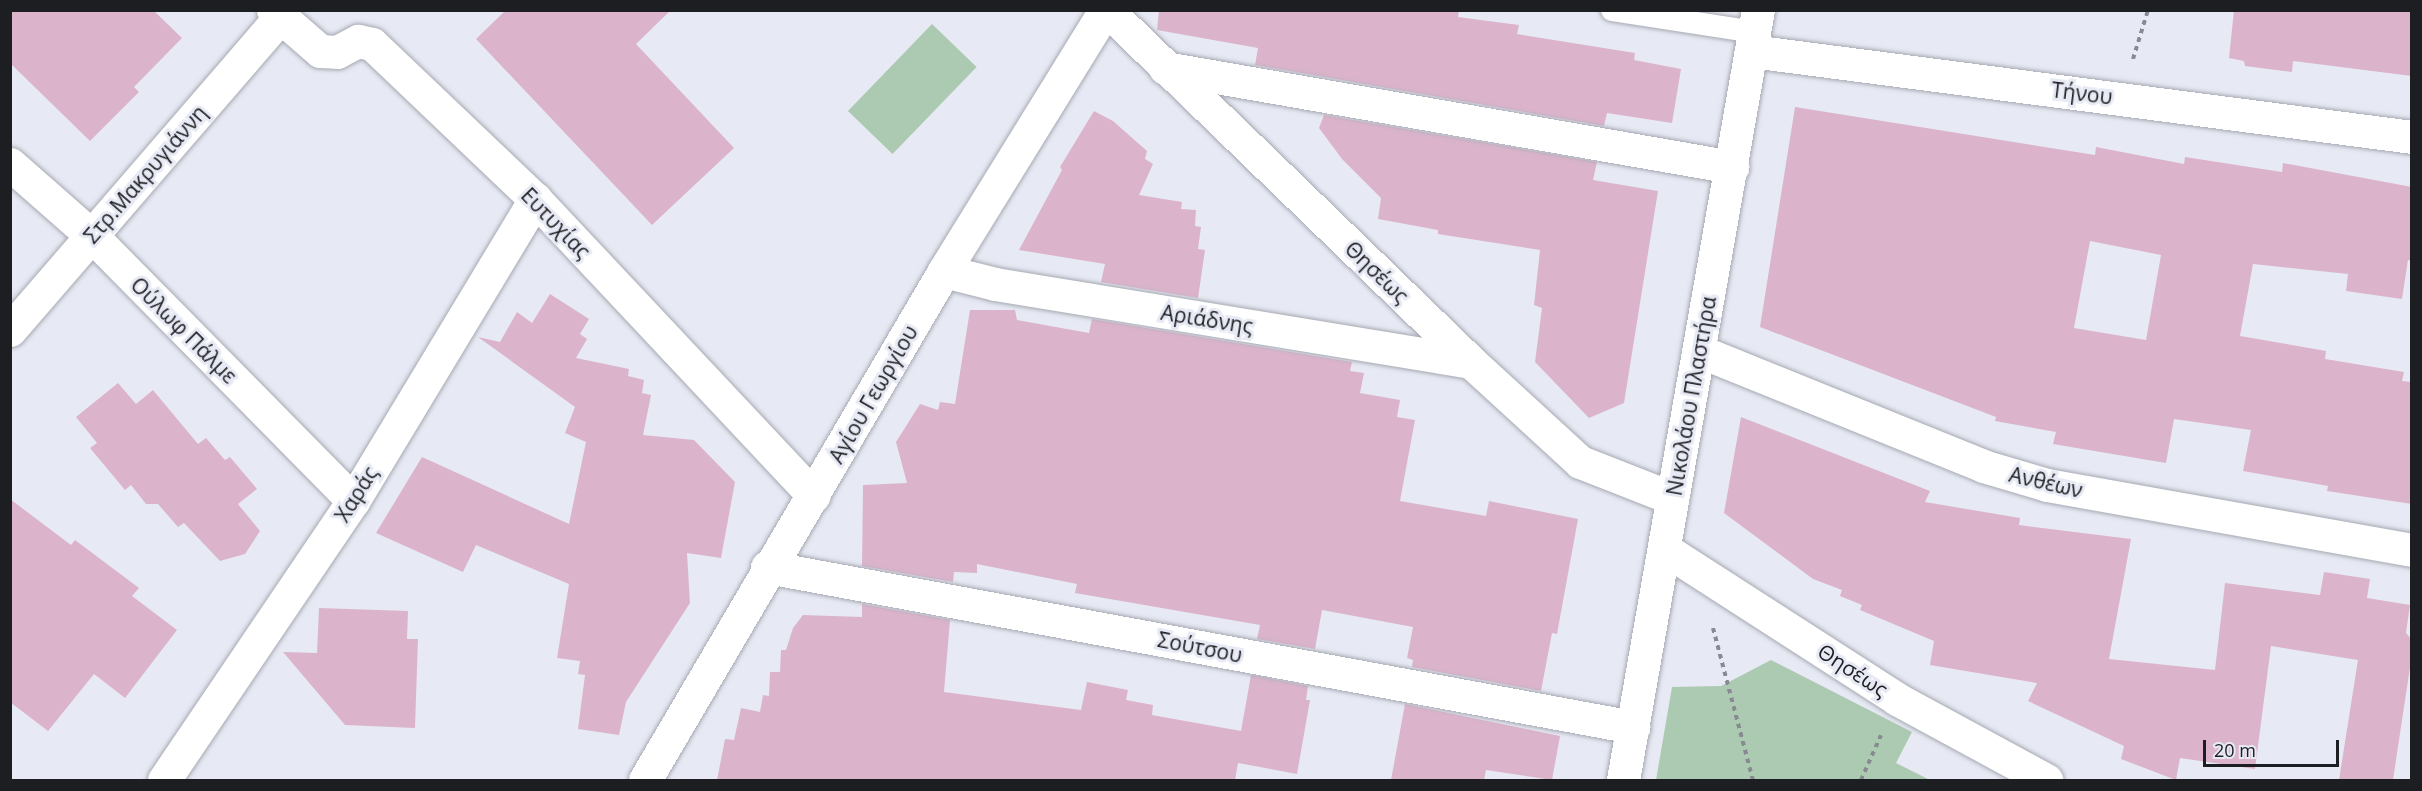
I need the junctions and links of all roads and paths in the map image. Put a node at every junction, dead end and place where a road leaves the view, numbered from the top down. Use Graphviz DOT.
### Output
graph roads {
  1 [pos="1106,10"];
  2 [pos="1612,10"];
  3 [pos="2148,10"];
  4 [pos="277,14"];
  5 [pos="1754,31"];
  6 [pos="1165,68"];
  7 [pos="2125,98"];
  8 [pos="2412,137"];
  9 [pos="10,164"];
  10 [pos="1732,167"];
  11 [pos="535,199"];
  12 [pos="92,236"];
  13 [pos="944,271"];
  14 [pos="10,330"];
  15 [pos="1699,351"];
  16 [pos="1471,362"];
  17 [pos="814,496"];
  18 [pos="1672,498"];
  19 [pos="353,501"];
  20 [pos="1666,550"];
  21 [pos="2412,550"];
  22 [pos="767,567"];
  23 [pos="1697,567"];
  24 [pos="1897,699"];
  25 [pos="1633,728"];
  26 [pos="164,780"];
  27 [pos="645,780"];
  28 [pos="1623,780"];
  29 [pos="1753,780"];
  30 [pos="1861,780"];
  31 [pos="2046,780"];
  1 -- 6 [label="street, Θησέως"];
  1 -- 13 [label="street, Αγίου Γεωργίου"];
  2 -- 5 [label="lane"];
  3 -- 7 [label="path"];
  4 -- 11 [label="street, Ευτυχίας"];
  4 -- 12 [label="street, Στρ.Μακρυγιάννη"];
  5 -- 7 [label="street, Τήνου"];
  5 -- 10 [label="street, Νικολάου Πλαστήρα"];
  6 -- 10 [label="street"];
  6 -- 16 [label="street, Θησέως"];
  7 -- 8 [label="street, Τήνου"];
  9 -- 12 [label="street, Ούλωφ Πάλμε"];
  10 -- 15 [label="street, Νικολάου Πλαστήρα"];
  11 -- 17 [label="street, Ευτυχίας"];
  11 -- 19 [label="street, Χαράς"];
  12 -- 14 [label="street, Στρ.Μακρυγιάννη"];
  12 -- 19 [label="street, Ούλωφ Πάλμε"];
  13 -- 16 [label="street, Αριάδνης"];
  13 -- 17 [label="street, Αγίου Γεωργίου"];
  15 -- 18 [label="street, Νικολάου Πλαστήρα"];
  15 -- 21 [label="street, Ανθέων"];
  16 -- 18 [label="street, Θησέως"];
  17 -- 22 [label="street, Αγίου Γεωργίου"];
  18 -- 20 [label="street, Νικολάου Πλαστήρα"];
  19 -- 26 [label="street, Χαράς"];
  20 -- 23 [label="street, Θησέως"];
  20 -- 25 [label="street, Νικολάου Πλαστήρα"];
  22 -- 25 [label="street, Σούτσου"];
  22 -- 27 [label="street, Αγίου Γεωργίου"];
  23 -- 24 [label="street, Θησέως"];
  23 -- 29 [label="path"];
  24 -- 30 [label="path"];
  24 -- 31 [label="street, Θησέως"];
  25 -- 28 [label="street, Νικολάου Πλαστήρα"];
}
